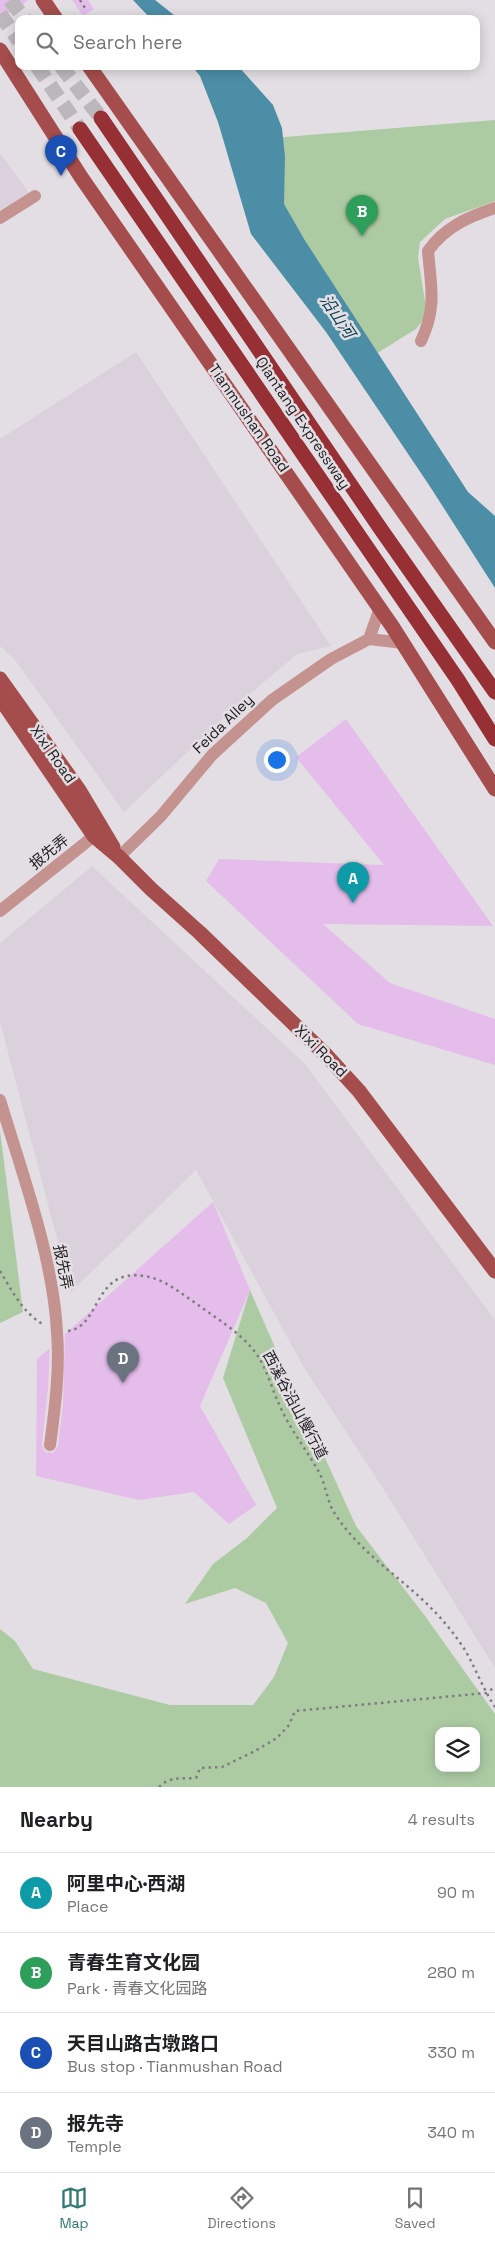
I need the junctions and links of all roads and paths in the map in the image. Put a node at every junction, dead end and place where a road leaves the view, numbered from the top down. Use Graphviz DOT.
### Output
graph roads {
  1 [pos="43,0"];
  2 [pos="80,0"];
  3 [pos="85,8"];
  4 [pos="53,15"];
  5 [pos="0,50"];
  6 [pos="92,70"];
  7 [pos="101,118"];
  8 [pos="80,129"];
  9 [pos="35,196"];
  10 [pos="495,208"];
  11 [pos="0,218"];
  12 [pos="421,341"];
  13 [pos="380,608"];
  14 [pos="369,639"];
  15 [pos="495,642"];
  16 [pos="403,643"];
  17 [pos="0,679"];
  18 [pos="495,692"];
  19 [pos="0,698"];
  20 [pos="495,739"];
  21 [pos="495,789"];
  22 [pos="94,836"];
  23 [pos="119,857"];
  24 [pos="0,911"];
  25 [pos="0,1100"];
  26 [pos="0,1270"];
  27 [pos="495,1270"];
  28 [pos="57,1332"];
  29 [pos="50,1445"];
  30 [pos="495,1687"];
  31 [pos="486,1693"];
  32 [pos="495,1707"];
  33 [pos="159,1787"];
  1 -- 4 [label="main road"];
  2 -- 3 [label="path"];
  5 -- 13 [label="main road, Tianmushan Road"];
  6 -- 15 [label="main road"];
  7 -- 18 [label="highway, Qiantang Expressway"];
  8 -- 20 [label="highway, Qiantang Expressway"];
  9 -- 11 [label="street"];
  10 -- 12 [label="street"];
  13 -- 14 [label="street"];
  13 -- 16 [label="main road, Tianmushan Road"];
  14 -- 16 [label="street"];
  14 -- 23 [label="street, Feida Alley"];
  16 -- 21 [label="main road, Tianmushan Road"];
  17 -- 23 [label="main road, Xixi Road"];
  19 -- 22 [label="main road, Xixi Road"];
  22 -- 23 [label="main road, Xixi Road"];
  22 -- 24 [label="street, 报先弄"];
  23 -- 27 [label="main road, Xixi Road"];
  25 -- 28 [label="street, 报先弄"];
  26 -- 28 [label="path"];
  28 -- 29 [label="street, 报先弄"];
  28 -- 31 [label="path, 西溪谷沿山慢行道"];
  30 -- 31 [label="path"];
  31 -- 32 [label="path, 西溪谷沿山慢行道"];
  31 -- 33 [label="path"];
}
